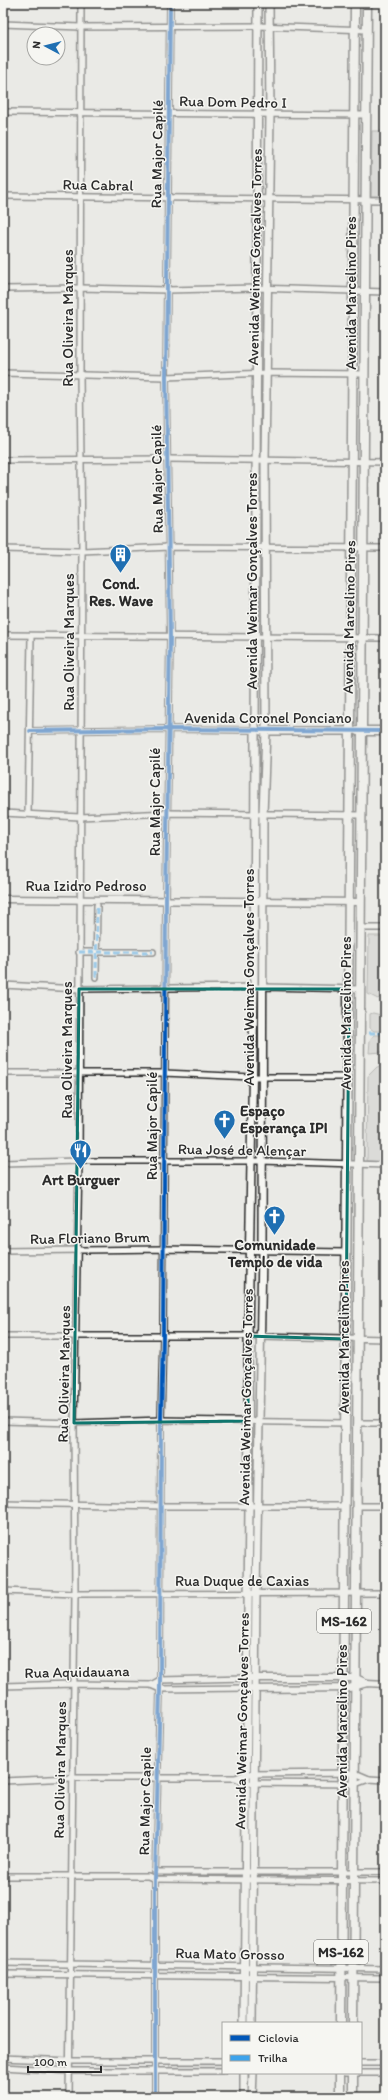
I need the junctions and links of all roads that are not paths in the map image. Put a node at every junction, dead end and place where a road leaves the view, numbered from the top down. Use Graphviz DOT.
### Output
graph roads {
  1 [pos="81,3"];
  2 [pos="170,3"];
  3 [pos="258,3"];
  4 [pos="269,3"];
  5 [pos="355,3"];
  6 [pos="367,3"];
  7 [pos="3,24"];
  8 [pos="258,26"];
  9 [pos="80,27"];
  10 [pos="268,27"];
  11 [pos="170,28"];
  12 [pos="355,30"];
  13 [pos="367,30"];
  14 [pos="81,111"];
  15 [pos="3,112"];
  16 [pos="169,113"];
  17 [pos="257,114"];
  18 [pos="270,114"];
  19 [pos="354,115"];
  20 [pos="366,115"];
  21 [pos="3,196"];
  22 [pos="80,197"];
  23 [pos="168,198"];
  24 [pos="257,198"];
  25 [pos="268,198"];
  26 [pos="354,199"];
  27 [pos="366,199"];
  28 [pos="385,200"];
  29 [pos="80,288"];
  30 [pos="256,288"];
  31 [pos="3,289"];
  32 [pos="266,289"];
  33 [pos="167,290"];
  34 [pos="352,292"];
  35 [pos="365,292"];
  36 [pos="385,292"];
  37 [pos="3,373"];
  38 [pos="256,373"];
  39 [pos="267,373"];
  40 [pos="80,374"];
  41 [pos="353,374"];
  42 [pos="364,374"];
  43 [pos="166,377"];
  44 [pos="169,459"];
  45 [pos="3,460"];
  46 [pos="80,461"];
  47 [pos="265,461"];
  48 [pos="256,462"];
  49 [pos="352,462"];
  50 [pos="364,462"];
  51 [pos="385,462"];
  52 [pos="170,546"];
  53 [pos="256,547"];
  54 [pos="266,547"];
  55 [pos="352,548"];
  56 [pos="364,548"];
  57 [pos="385,548"];
  58 [pos="3,549"];
  59 [pos="82,551"];
  60 [pos="3,635"];
  61 [pos="31,636"];
  62 [pos="81,636"];
  63 [pos="170,637"];
  64 [pos="254,637"];
  65 [pos="264,637"];
  66 [pos="351,638"];
  67 [pos="364,638"];
  68 [pos="385,638"];
  69 [pos="168,729"];
  70 [pos="255,730"];
  71 [pos="30,731"];
  72 [pos="80,731"];
  73 [pos="266,731"];
  74 [pos="351,731"];
  75 [pos="362,731"];
  76 [pos="385,731"];
  77 [pos="3,813"];
  78 [pos="28,813"];
  79 [pos="168,813"];
  80 [pos="258,815"];
  81 [pos="350,815"];
  82 [pos="361,815"];
  83 [pos="80,817"];
  84 [pos="3,899"];
  85 [pos="79,899"];
  86 [pos="166,899"];
  87 [pos="254,900"];
  88 [pos="264,900"];
  89 [pos="349,902"];
  90 [pos="361,902"];
  91 [pos="97,905"];
  92 [pos="360,928"];
  93 [pos="385,928"];
  94 [pos="79,952"];
  95 [pos="96,952"];
  96 [pos="153,952"];
  97 [pos="96,978"];
  98 [pos="3,985"];
  99 [pos="166,987"];
  100 [pos="263,987"];
  101 [pos="254,988"];
  102 [pos="79,989"];
  103 [pos="349,989"];
  104 [pos="361,989"];
  105 [pos="78,1072"];
  106 [pos="3,1073"];
  107 [pos="164,1073"];
  108 [pos="262,1076"];
  109 [pos="252,1077"];
  110 [pos="348,1077"];
  111 [pos="360,1078"];
  112 [pos="79,1161"];
  113 [pos="164,1161"];
  114 [pos="251,1161"];
  115 [pos="261,1161"];
  116 [pos="3,1163"];
  117 [pos="347,1165"];
  118 [pos="360,1165"];
  119 [pos="385,1165"];
  120 [pos="163,1249"];
  121 [pos="78,1250"];
  122 [pos="3,1251"];
  123 [pos="250,1251"];
  124 [pos="262,1251"];
  125 [pos="345,1252"];
  126 [pos="77,1335"];
  127 [pos="163,1335"];
  128 [pos="3,1336"];
  129 [pos="248,1336"];
  130 [pos="259,1336"];
  131 [pos="346,1339"];
  132 [pos="358,1339"];
  133 [pos="385,1339"];
  134 [pos="161,1420"];
  135 [pos="3,1421"];
  136 [pos="248,1421"];
  137 [pos="259,1421"];
  138 [pos="74,1423"];
  139 [pos="346,1423"];
  140 [pos="358,1423"];
  141 [pos="385,1423"];
  142 [pos="3,1503"];
  143 [pos="75,1504"];
  144 [pos="249,1505"];
  145 [pos="258,1505"];
  146 [pos="162,1506"];
  147 [pos="345,1506"];
  148 [pos="357,1506"];
  149 [pos="385,1506"];
  150 [pos="3,1591"];
  151 [pos="246,1592"];
  152 [pos="256,1592"];
  153 [pos="160,1593"];
  154 [pos="344,1593"];
  155 [pos="357,1593"];
  156 [pos="385,1593"];
  157 [pos="75,1594"];
  158 [pos="246,1678"];
  159 [pos="255,1678"];
  160 [pos="299,1678"];
  161 [pos="343,1678"];
  162 [pos="356,1678"];
  163 [pos="160,1680"];
  164 [pos="367,1683"];
  165 [pos="73,1684"];
  166 [pos="385,1684"];
  167 [pos="151,1685"];
  168 [pos="3,1686"];
  169 [pos="356,1687"];
  170 [pos="246,1688"];
  171 [pos="299,1688"];
  172 [pos="343,1688"];
  173 [pos="160,1689"];
  174 [pos="255,1689"];
  175 [pos="355,1773"];
  176 [pos="245,1774"];
  177 [pos="254,1774"];
  178 [pos="343,1774"];
  179 [pos="72,1778"];
  180 [pos="158,1778"];
  181 [pos="236,1778"];
  182 [pos="369,1779"];
  183 [pos="385,1780"];
  184 [pos="3,1781"];
  185 [pos="245,1783"];
  186 [pos="254,1783"];
  187 [pos="343,1784"];
  188 [pos="355,1784"];
  189 [pos="245,1871"];
  190 [pos="253,1871"];
  191 [pos="295,1871"];
  192 [pos="342,1871"];
  193 [pos="354,1871"];
  194 [pos="156,1872"];
  195 [pos="385,1872"];
  196 [pos="3,1876"];
  197 [pos="148,1876"];
  198 [pos="71,1877"];
  199 [pos="155,1879"];
  200 [pos="354,1880"];
  201 [pos="245,1881"];
  202 [pos="253,1881"];
  203 [pos="295,1881"];
  204 [pos="341,1881"];
  205 [pos="385,1881"];
  206 [pos="3,1963"];
  207 [pos="71,1964"];
  208 [pos="156,1964"];
  209 [pos="243,1968"];
  210 [pos="252,1968"];
  211 [pos="341,1968"];
  212 [pos="354,1968"];
  213 [pos="385,1969"];
  214 [pos="3,1974"];
  215 [pos="71,1974"];
  216 [pos="156,1974"];
  217 [pos="243,1977"];
  218 [pos="252,1977"];
  219 [pos="341,1977"];
  220 [pos="354,1977"];
  221 [pos="385,1978"];
  222 [pos="244,2022"];
  223 [pos="252,2022"];
  224 [pos="341,2022"];
  225 [pos="354,2022"];
  226 [pos="3,2058"];
  227 [pos="70,2061"];
  228 [pos="222,2061"];
  229 [pos="155,2062"];
  230 [pos="362,2063"];
  231 [pos="385,2063"];
  232 [pos="3,2067"];
  233 [pos="69,2071"];
  234 [pos="155,2072"];
  235 [pos="222,2072"];
  236 [pos="362,2073"];
  237 [pos="385,2073"];
  238 [pos="244,2074"];
  239 [pos="253,2074"];
  240 [pos="340,2074"];
  241 [pos="353,2074"];
  242 [pos="69,2097"];
  243 [pos="155,2097"];
  244 [pos="244,2097"];
  245 [pos="252,2097"];
  246 [pos="340,2097"];
  247 [pos="353,2097"];
  1 -- 9 [label="street, Rua Oliveira Marques"];
  2 -- 11 [label="street, Rua Major Capilé"];
  3 -- 8 [label="main road, Avenida Weimar Gonçalves Torres"];
  4 -- 10 [label="main road, Avenida Weimar Gonçalves Torres"];
  5 -- 12 [label="main road, Avenida Marcelino Pires / MS-162"];
  6 -- 13 [label="main road, Avenida Marcelino Pires / MS-162"];
  7 -- 9 [label="street"];
  8 -- 10 [label="street"];
  8 -- 11 [label="street"];
  8 -- 17 [label="main road, Avenida Weimar Gonçalves Torres"];
  9 -- 11 [label="street"];
  9 -- 14 [label="street, Rua Oliveira Marques"];
  10 -- 12 [label="street"];
  10 -- 18 [label="main road, Avenida Weimar Gonçalves Torres"];
  11 -- 16 [label="street, Rua Major Capilé"];
  12 -- 13 [label="street"];
  12 -- 19 [label="main road, Avenida Marcelino Pires / MS-162"];
  13 -- 20 [label="main road, Avenida Marcelino Pires / MS-162"];
  14 -- 15 [label="street, Rua Dom Pedro I"];
  14 -- 16 [label="street, Rua Dom Pedro I"];
  14 -- 22 [label="street, Rua Oliveira Marques"];
  16 -- 17 [label="street, Rua Dom Pedro I"];
  16 -- 23 [label="street, Rua Major Capilé"];
  17 -- 18 [label="street, Rua Dom Pedro I"];
  17 -- 24 [label="main road, Avenida Weimar Gonçalves Torres"];
  18 -- 19 [label="street, Rua Dom Pedro I"];
  18 -- 25 [label="main road, Avenida Weimar Gonçalves Torres"];
  19 -- 20 [label="street, Rua Dom Pedro I"];
  19 -- 26 [label="main road, Avenida Marcelino Pires / MS-162"];
  20 -- 27 [label="main road, Avenida Marcelino Pires / MS-162"];
  21 -- 22 [label="street, Rua Cabral"];
  22 -- 23 [label="street, Rua Cabral"];
  22 -- 29 [label="street, Rua Oliveira Marques"];
  23 -- 24 [label="street, Rua Cabral"];
  23 -- 33 [label="street, Rua Major Capilé"];
  24 -- 25 [label="street, Rua Cabral"];
  24 -- 30 [label="main road, Avenida Weimar Gonçalves Torres"];
  25 -- 26 [label="street, Rua Cabral"];
  25 -- 32 [label="main road, Avenida Weimar Gonçalves Torres"];
  26 -- 27 [label="street, Rua Cabral"];
  26 -- 34 [label="main road, Avenida Marcelino Pires / MS-162"];
  27 -- 28 [label="street, Rua Cabral"];
  27 -- 35 [label="main road, Avenida Marcelino Pires / MS-162"];
  29 -- 31 [label="street"];
  29 -- 33 [label="street"];
  29 -- 40 [label="street, Rua Oliveira Marques"];
  30 -- 32 [label="street"];
  30 -- 33 [label="street"];
  30 -- 38 [label="main road, Avenida Weimar Gonçalves Torres"];
  32 -- 34 [label="street"];
  32 -- 39 [label="main road, Avenida Weimar Gonçalves Torres"];
  33 -- 43 [label="street, Rua Major Capilé"];
  34 -- 35 [label="street"];
  34 -- 41 [label="main road, Avenida Marcelino Pires / MS-162"];
  35 -- 36 [label="street"];
  35 -- 42 [label="main road, Avenida Marcelino Pires / MS-162"];
  37 -- 40 [label="street"];
  38 -- 39 [label="street"];
  38 -- 43 [label="street"];
  38 -- 48 [label="main road, Avenida Weimar Gonçalves Torres"];
  39 -- 41 [label="street"];
  39 -- 47 [label="main road, Avenida Weimar Gonçalves Torres"];
  40 -- 43 [label="street"];
  40 -- 46 [label="street, Rua Oliveira Marques"];
  41 -- 42 [label="street"];
  41 -- 49 [label="main road, Avenida Marcelino Pires / MS-162"];
  42 -- 50 [label="main road, Avenida Marcelino Pires / MS-162"];
  43 -- 44 [label="street, Rua Major Capilé"];
  44 -- 46 [label="street"];
  44 -- 48 [label="street"];
  44 -- 52 [label="street, Rua Major Capilé"];
  45 -- 46 [label="street"];
  46 -- 59 [label="street, Rua Oliveira Marques"];
  47 -- 48 [label="street"];
  47 -- 49 [label="street"];
  47 -- 54 [label="main road, Avenida Weimar Gonçalves Torres"];
  48 -- 53 [label="main road, Avenida Weimar Gonçalves Torres"];
  49 -- 50 [label="street"];
  49 -- 55 [label="main road, Avenida Marcelino Pires / MS-162"];
  50 -- 51 [label="street"];
  50 -- 56 [label="main road, Avenida Marcelino Pires / MS-162"];
  52 -- 53 [label="street"];
  52 -- 59 [label="street"];
  52 -- 63 [label="street, Rua Major Capilé"];
  53 -- 54 [label="street"];
  53 -- 64 [label="main road, Avenida Weimar Gonçalves Torres"];
  54 -- 55 [label="street"];
  54 -- 65 [label="main road, Avenida Weimar Gonçalves Torres"];
  55 -- 56 [label="street"];
  55 -- 66 [label="main road, Avenida Marcelino Pires / MS-162"];
  56 -- 57 [label="street"];
  56 -- 67 [label="main road, Avenida Marcelino Pires / MS-162"];
  58 -- 59 [label="street"];
  59 -- 62 [label="street, Rua Oliveira Marques"];
  60 -- 61 [label="street"];
  61 -- 62 [label="street"];
  61 -- 71 [label="street"];
  62 -- 63 [label="street"];
  62 -- 72 [label="street, Rua Oliveira Marques"];
  63 -- 64 [label="street"];
  63 -- 69 [label="street, Rua Major Capilé"];
  64 -- 65 [label="street"];
  64 -- 70 [label="main road, Avenida Weimar Gonçalves Torres"];
  65 -- 66 [label="street"];
  65 -- 73 [label="main road, Avenida Weimar Gonçalves Torres"];
  66 -- 67 [label="street"];
  66 -- 74 [label="main road, Avenida Marcelino Pires / MS-162"];
  67 -- 68 [label="street"];
  67 -- 75 [label="main road, Avenida Marcelino Pires / MS-162"];
  69 -- 70 [label="street, Avenida Coronel Ponciano"];
  69 -- 72 [label="street, Avenida Coronel Ponciano"];
  69 -- 79 [label="street, Rua Major Capilé"];
  70 -- 73 [label="main road, Avenida Coronel Ponciano"];
  70 -- 80 [label="main road, Avenida Weimar Gonçalves Torres"];
  71 -- 72 [label="street, Avenida Coronel Ponciano"];
  71 -- 78 [label="street"];
  72 -- 83 [label="street, Rua Oliveira Marques"];
  73 -- 74 [label="main road, Avenida Coronel Ponciano"];
  73 -- 80 [label="main road, Avenida Weimar Gonçalves Torres"];
  74 -- 75 [label="main road, Avenida Coronel Ponciano"];
  74 -- 81 [label="main road, Avenida Marcelino Pires / MS-162"];
  75 -- 76 [label="main road, Avenida Coronel Ponciano"];
  75 -- 82 [label="main road, Avenida Marcelino Pires / MS-162"];
  77 -- 78 [label="street"];
  78 -- 83 [label="street"];
  79 -- 80 [label="street"];
  79 -- 83 [label="street"];
  79 -- 86 [label="street, Rua Major Capilé"];
  80 -- 81 [label="street"];
  80 -- 87 [label="main road, Avenida Weimar Gonçalves Torres"];
  80 -- 88 [label="main road, Avenida Weimar Gonçalves Torres"];
  81 -- 82 [label="street"];
  81 -- 89 [label="main road, Avenida Marcelino Pires / MS-162"];
  82 -- 90 [label="main road, Avenida Marcelino Pires / MS-162"];
  83 -- 85 [label="street, Rua Oliveira Marques"];
  84 -- 85 [label="street, Rua Izidro Pedroso"];
  85 -- 86 [label="street, Rua Izidro Pedroso"];
  85 -- 94 [label="street, Rua Oliveira Marques"];
  86 -- 87 [label="street, Rua Izidro Pedroso"];
  86 -- 99 [label="street, Rua Major Capilé"];
  87 -- 88 [label="street, Rua Izidro Pedroso"];
  87 -- 101 [label="main road, Avenida Weimar Gonçalves Torres"];
  88 -- 89 [label="street, Rua Izidro Pedroso"];
  88 -- 100 [label="main road, Avenida Weimar Gonçalves Torres"];
  89 -- 90 [label="street, Rua Izidro Pedroso"];
  89 -- 103 [label="main road, Avenida Marcelino Pires / MS-162"];
  90 -- 92 [label="main road, Avenida Marcelino Pires / MS-162"];
  91 -- 95 [label="street"];
  92 -- 93 [label="street"];
  92 -- 104 [label="main road, Avenida Marcelino Pires / MS-162"];
  94 -- 95 [label="street"];
  94 -- 102 [label="street, Rua Oliveira Marques"];
  95 -- 96 [label="street"];
  95 -- 97 [label="street"];
  98 -- 102 [label="street"];
  99 -- 101 [label="street"];
  99 -- 102 [label="street"];
  99 -- 107 [label="street, Rua Major Capilé"];
  100 -- 101 [label="street"];
  100 -- 103 [label="street"];
  100 -- 108 [label="main road, Avenida Weimar Gonçalves Torres"];
  101 -- 109 [label="main road, Avenida Weimar Gonçalves Torres"];
  102 -- 105 [label="street, Rua Oliveira Marques"];
  103 -- 104 [label="street"];
  103 -- 110 [label="main road, Avenida Marcelino Pires / MS-162"];
  104 -- 111 [label="main road, Avenida Marcelino Pires / MS-162"];
  105 -- 106 [label="street"];
  105 -- 107 [label="street"];
  105 -- 112 [label="street, Rua Oliveira Marques"];
  107 -- 109 [label="street"];
  107 -- 113 [label="street, Rua Major Capilé"];
  108 -- 109 [label="street"];
  108 -- 110 [label="street"];
  108 -- 115 [label="main road, Avenida Weimar Gonçalves Torres"];
  109 -- 114 [label="main road, Avenida Weimar Gonçalves Torres"];
  110 -- 111 [label="main road"];
  110 -- 117 [label="main road, Avenida Marcelino Pires / MS-162"];
  111 -- 118 [label="main road, Avenida Marcelino Pires / MS-162"];
  112 -- 113 [label="street, Rua José de Alençar"];
  112 -- 116 [label="street, Rua José de Alençar"];
  112 -- 121 [label="street, Rua Oliveira Marques"];
  113 -- 114 [label="street, Rua José de Alençar"];
  113 -- 120 [label="street, Rua Major Capilé"];
  114 -- 115 [label="street, Rua José de Alençar"];
  114 -- 123 [label="main road, Avenida Weimar Gonçalves Torres"];
  115 -- 117 [label="street, Rua José de Alençar"];
  115 -- 124 [label="main road, Avenida Weimar Gonçalves Torres"];
  117 -- 118 [label="street, Rua José de Alençar"];
  117 -- 125 [label="main road, Avenida Marcelino Pires / MS-162"];
  118 -- 119 [label="street, Rua José de Alençar"];
  118 -- 132 [label="main road, Avenida Marcelino Pires / MS-162"];
  120 -- 121 [label="street, Rua Floriano Brum"];
  120 -- 123 [label="street, Rua Floriano Brum"];
  120 -- 127 [label="street, Rua Major Capilé"];
  121 -- 122 [label="street, Rua Floriano Brum"];
  121 -- 126 [label="street, Rua Oliveira Marques"];
  123 -- 124 [label="street, Rua Floriano Brum"];
  123 -- 129 [label="main road, Avenida Weimar Gonçalves Torres"];
  124 -- 125 [label="street, Rua Floriano Brum"];
  124 -- 130 [label="main road, Avenida Weimar Gonçalves Torres"];
  125 -- 131 [label="main road, Avenida Marcelino Pires / MS-162"];
  126 -- 127 [label="street"];
  126 -- 128 [label="street"];
  126 -- 138 [label="street, Rua Oliveira Marques"];
  127 -- 129 [label="street"];
  127 -- 134 [label="street, Rua Major Capilé"];
  129 -- 130 [label="street"];
  129 -- 136 [label="main road, Avenida Weimar Gonçalves Torres"];
  130 -- 131 [label="street"];
  130 -- 137 [label="main road, Avenida Weimar Gonçalves Torres"];
  131 -- 132 [label="street"];
  131 -- 139 [label="main road, Avenida Marcelino Pires / MS-162"];
  132 -- 133 [label="street"];
  132 -- 140 [label="main road, Avenida Marcelino Pires / MS-162"];
  134 -- 136 [label="street"];
  134 -- 138 [label="street"];
  134 -- 146 [label="street, Rua Major Capilé"];
  135 -- 138 [label="street"];
  136 -- 137 [label="street"];
  136 -- 144 [label="main road, Avenida Weimar Gonçalves Torres"];
  137 -- 139 [label="street"];
  137 -- 145 [label="main road, Avenida Weimar Gonçalves Torres"];
  138 -- 143 [label="street, Rua Oliveira Marques"];
  139 -- 140 [label="main road"];
  139 -- 147 [label="main road, Avenida Marcelino Pires / MS-162"];
  140 -- 141 [label="street"];
  140 -- 148 [label="main road, Avenida Marcelino Pires / MS-162"];
  142 -- 143 [label="street"];
  143 -- 146 [label="street"];
  143 -- 157 [label="street, Rua Oliveira Marques"];
  144 -- 145 [label="street"];
  144 -- 146 [label="street"];
  144 -- 151 [label="main road, Avenida Weimar Gonçalves Torres"];
  145 -- 147 [label="street"];
  145 -- 152 [label="main road, Avenida Weimar Gonçalves Torres"];
  146 -- 153 [label="street, Rua Major Capile"];
  147 -- 148 [label="main road"];
  147 -- 154 [label="main road, Avenida Marcelino Pires / MS-162"];
  148 -- 149 [label="street"];
  148 -- 155 [label="main road, Avenida Marcelino Pires / MS-162"];
  150 -- 157 [label="street, Rua Duque de Caxias"];
  151 -- 152 [label="street, Rua Duque de Caxias"];
  151 -- 153 [label="street, Rua Duque de Caxias"];
  151 -- 158 [label="main road, Avenida Weimar Gonçalves Torres"];
  152 -- 154 [label="street, Rua Duque de Caxias"];
  152 -- 159 [label="main road, Avenida Weimar Gonçalves Torres"];
  153 -- 157 [label="street, Rua Duque de Caxias"];
  153 -- 163 [label="street, Rua Major Capile"];
  154 -- 155 [label="street, Rua Duque de Caxias"];
  154 -- 161 [label="main road, Avenida Marcelino Pires / MS-162"];
  155 -- 156 [label="street, Rua Duque de Caxias"];
  155 -- 162 [label="main road, Avenida Marcelino Pires / MS-162"];
  157 -- 165 [label="street, Rua Oliveira Marques"];
  158 -- 159 [label="street, Rua Aquidauana"];
  158 -- 163 [label="street, Rua Aquidauana"];
  158 -- 170 [label="main road, Avenida Weimar Gonçalves Torres"];
  159 -- 160 [label="street, Rua Aquidauana"];
  159 -- 174 [label="main road, Avenida Weimar Gonçalves Torres"];
  160 -- 161 [label="street, Rua Aquidauana"];
  160 -- 171 [label="street"];
  161 -- 162 [label="street, Rua Aquidauana"];
  161 -- 172 [label="main road, Avenida Marcelino Pires / MS-162"];
  162 -- 164 [label="street, Rua Aquidauana"];
  162 -- 169 [label="main road, Avenida Marcelino Pires / MS-162"];
  163 -- 167 [label="street, Rua Aquidauana"];
  163 -- 173 [label="street, Rua Major Capile"];
  164 -- 166 [label="street, Rua Aquidauana"];
  164 -- 169 [label="street, Rua Aquidauana"];
  165 -- 167 [label="street, Rua Aquidauana"];
  165 -- 168 [label="street, Rua Aquidauana"];
  165 -- 179 [label="street, Rua Oliveira Marques"];
  167 -- 173 [label="street, Rua Aquidauana"];
  169 -- 172 [label="street, Rua Aquidauana"];
  169 -- 175 [label="main road, Avenida Marcelino Pires / MS-162"];
  170 -- 173 [label="street, Rua Aquidauana"];
  170 -- 174 [label="street, Rua Aquidauana"];
  170 -- 176 [label="main road, Avenida Weimar Gonçalves Torres"];
  171 -- 172 [label="street, Rua Aquidauana"];
  171 -- 174 [label="street, Rua Aquidauana"];
  172 -- 178 [label="main road, Avenida Marcelino Pires / MS-162"];
  173 -- 180 [label="street, Rua Major Capile"];
  174 -- 177 [label="main road, Avenida Weimar Gonçalves Torres"];
  175 -- 178 [label="street"];
  175 -- 182 [label="street"];
  175 -- 188 [label="main road, Avenida Marcelino Pires / MS-162"];
  176 -- 177 [label="street"];
  176 -- 181 [label="street"];
  176 -- 185 [label="main road, Avenida Weimar Gonçalves Torres"];
  177 -- 178 [label="street"];
  177 -- 186 [label="main road, Avenida Weimar Gonçalves Torres"];
  178 -- 187 [label="main road, Avenida Marcelino Pires / MS-162"];
  179 -- 180 [label="street"];
  179 -- 184 [label="street"];
  179 -- 198 [label="street, Rua Oliveira Marques"];
  180 -- 181 [label="street"];
  180 -- 194 [label="street, Rua Major Capile"];
  181 -- 185 [label="street"];
  182 -- 183 [label="street"];
  182 -- 188 [label="street"];
  185 -- 186 [label="street"];
  185 -- 189 [label="main road, Avenida Weimar Gonçalves Torres"];
  186 -- 187 [label="street"];
  186 -- 190 [label="main road, Avenida Weimar Gonçalves Torres"];
  187 -- 188 [label="street"];
  187 -- 192 [label="main road, Avenida Marcelino Pires / MS-162"];
  188 -- 193 [label="main road, Avenida Marcelino Pires / MS-162"];
  189 -- 190 [label="street"];
  189 -- 194 [label="street"];
  189 -- 201 [label="main road, Avenida Weimar Gonçalves Torres"];
  190 -- 191 [label="street"];
  190 -- 202 [label="main road, Avenida Weimar Gonçalves Torres"];
  191 -- 192 [label="street"];
  191 -- 203 [label="street"];
  192 -- 193 [label="street"];
  192 -- 204 [label="main road, Avenida Marcelino Pires / MS-162"];
  193 -- 195 [label="street"];
  193 -- 200 [label="main road, Avenida Marcelino Pires / MS-162"];
  194 -- 197 [label="street"];
  194 -- 199 [label="street, Rua Major Capile"];
  196 -- 198 [label="street"];
  197 -- 198 [label="street"];
  197 -- 199 [label="street"];
  198 -- 207 [label="street, Rua Oliveira Marques"];
  199 -- 201 [label="street"];
  199 -- 208 [label="street, Rua Major Capile"];
  200 -- 204 [label="street"];
  200 -- 205 [label="street"];
  200 -- 212 [label="main road, Avenida Marcelino Pires / MS-162"];
  201 -- 202 [label="street"];
  201 -- 209 [label="main road, Avenida Weimar Gonçalves Torres"];
  202 -- 203 [label="street"];
  202 -- 210 [label="main road, Avenida Weimar Gonçalves Torres"];
  203 -- 204 [label="street"];
  204 -- 211 [label="main road, Avenida Marcelino Pires / MS-162"];
  206 -- 207 [label="street, Rua Mato Grosso"];
  207 -- 208 [label="street, Rua Mato Grosso"];
  207 -- 215 [label="street, Rua Oliveira Marques"];
  208 -- 209 [label="street, Rua Mato Grosso"];
  208 -- 216 [label="street, Rua Major Capile"];
  209 -- 210 [label="street, Rua Mato Grosso"];
  209 -- 217 [label="main road, Avenida Weimar Gonçalves Torres"];
  210 -- 211 [label="street, Rua Mato Grosso"];
  210 -- 218 [label="main road, Avenida Weimar Gonçalves Torres"];
  211 -- 212 [label="street, Rua Mato Grosso"];
  211 -- 219 [label="main road, Avenida Marcelino Pires / MS-162"];
  212 -- 213 [label="street, Rua Mato Grosso"];
  212 -- 220 [label="main road, Avenida Marcelino Pires / MS-162"];
  214 -- 215 [label="street, Rua Mato Grosso"];
  215 -- 216 [label="street, Rua Mato Grosso"];
  215 -- 227 [label="street, Rua Oliveira Marques"];
  216 -- 217 [label="street, Rua Mato Grosso"];
  216 -- 229 [label="street, Rua Major Capile"];
  217 -- 218 [label="street, Rua Mato Grosso"];
  217 -- 222 [label="main road, Avenida Weimar Gonçalves Torres"];
  218 -- 219 [label="street, Rua Mato Grosso"];
  218 -- 223 [label="main road, Avenida Weimar Gonçalves Torres"];
  219 -- 220 [label="street, Rua Mato Grosso"];
  219 -- 224 [label="main road, Avenida Marcelino Pires / MS-162"];
  220 -- 221 [label="street, Rua Mato Grosso"];
  220 -- 225 [label="main road, Avenida Marcelino Pires / MS-162"];
  226 -- 227 [label="street"];
  227 -- 229 [label="street"];
  227 -- 233 [label="street, Rua Oliveira Marques"];
  228 -- 229 [label="street"];
  229 -- 234 [label="street, Rua Major Capile"];
  230 -- 231 [label="street"];
  232 -- 233 [label="street"];
  233 -- 234 [label="street"];
  233 -- 242 [label="street, Rua Oliveira Marques"];
  234 -- 235 [label="street"];
  234 -- 243 [label="street, Rua Major Capile"];
  236 -- 237 [label="street"];
  238 -- 244 [label="main road"];
  239 -- 245 [label="main road"];
  240 -- 246 [label="main road"];
  241 -- 247 [label="main road"];
}
